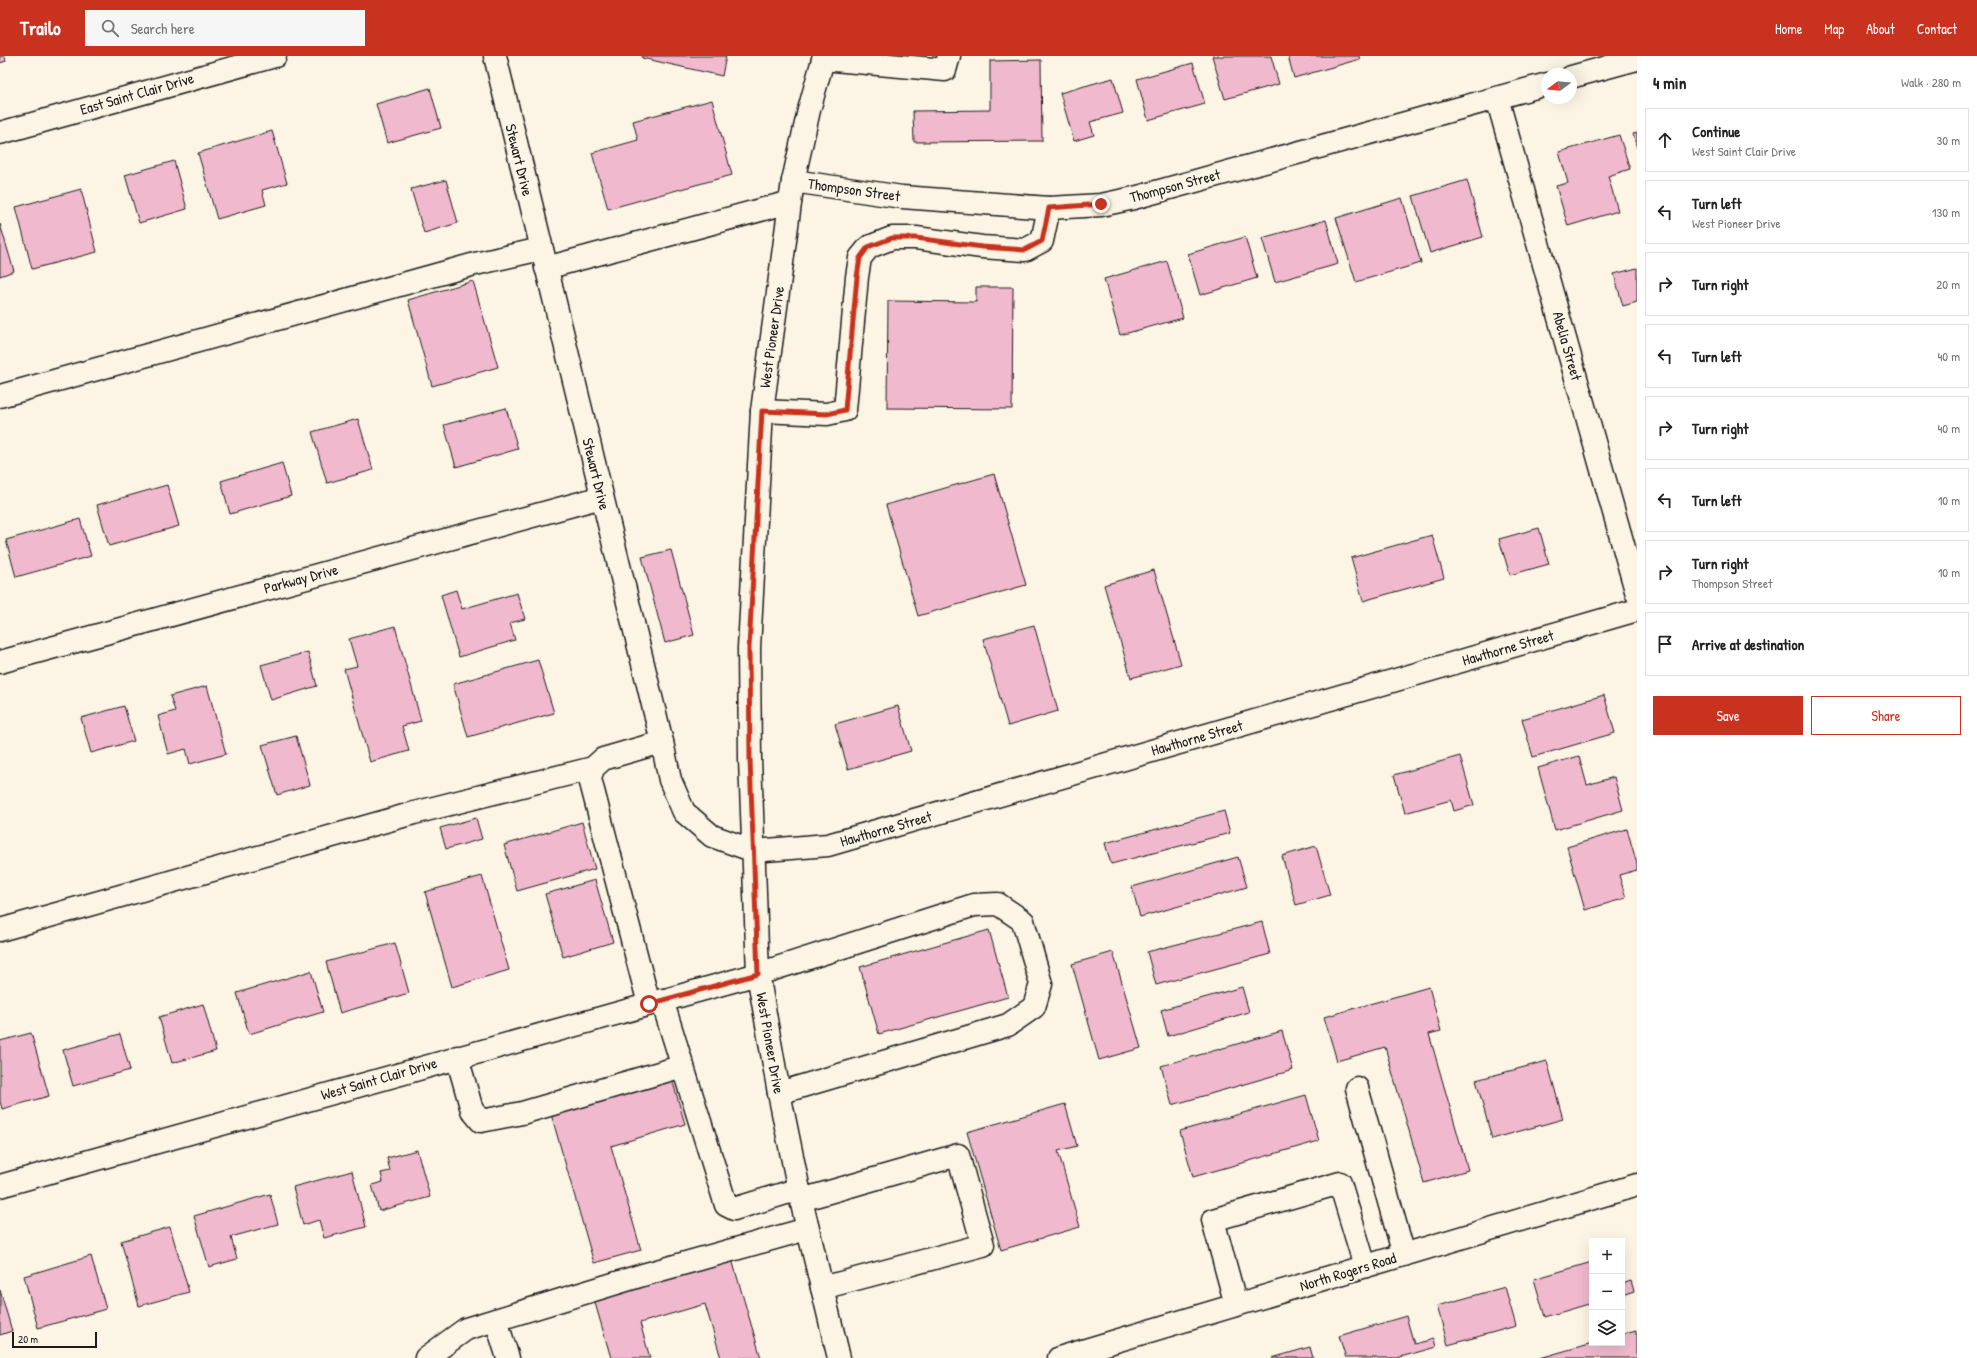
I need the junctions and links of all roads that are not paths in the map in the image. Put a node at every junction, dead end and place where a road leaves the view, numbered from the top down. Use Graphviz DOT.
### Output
graph roads {
  1 [pos="275,56"];
  2 [pos="495,56"];
  3 [pos="949,56"];
  4 [pos="823,57"];
  5 [pos="1637,59"];
  6 [pos="1577,75"];
  7 [pos="1541,86"];
  8 [pos="1497,98"];
  9 [pos="0,133"];
  10 [pos="791,192"];
  11 [pos="1049,208"];
  12 [pos="544,258"];
  13 [pos="0,396"];
  14 [pos="762,411"];
  15 [pos="602,497"];
  16 [pos="1637,594"];
  17 [pos="1637,610"];
  18 [pos="0,662"];
  19 [pos="662,742"];
  20 [pos="593,768"];
  21 [pos="754,851"];
  22 [pos="0,930"];
  23 [pos="758,974"];
  24 [pos="656,1002"];
  25 [pos="457,1057"];
  26 [pos="683,1066"];
  27 [pos="1357,1088"];
  28 [pos="779,1093"];
  29 [pos="1637,1185"];
  30 [pos="0,1186"];
  31 [pos="800,1195"];
  32 [pos="807,1229"];
  33 [pos="1404,1255"];
  34 [pos="1365,1266"];
  35 [pos="822,1288"];
  36 [pos="1236,1305"];
  37 [pos="496,1320"];
  38 [pos="1095,1353"];
  39 [pos="426,1358"];
  40 [pos="508,1358"];
  41 [pos="839,1358"];
  42 [pos="1059,1358"];
  1 -- 9 [label="street, East Saint Clair Drive"];
  2 -- 12 [label="street, Stewart Drive"];
  3 -- 4 [label="street"];
  4 -- 10 [label="street, West Pioneer Drive"];
  5 -- 6 [label="street"];
  7 -- 8 [label="street, Thompson Street"];
  8 -- 11 [label="street, Thompson Street"];
  8 -- 16 [label="street, Abelia Street"];
  10 -- 11 [label="street, Thompson Street"];
  10 -- 12 [label="street"];
  10 -- 14 [label="street, West Pioneer Drive"];
  11 -- 14 [label="street"];
  12 -- 13 [label="street"];
  12 -- 15 [label="street, Stewart Drive"];
  14 -- 21 [label="street, West Pioneer Drive"];
  15 -- 18 [label="street, Parkway Drive"];
  15 -- 19 [label="street, Stewart Drive"];
  17 -- 21 [label="street, Hawthorne Street"];
  19 -- 20 [label="street"];
  19 -- 21 [label="street, Stewart Drive"];
  20 -- 22 [label="street"];
  20 -- 24 [label="street"];
  21 -- 23 [label="street, West Pioneer Drive"];
  23 -- 24 [label="street, West Saint Clair Drive"];
  23 -- 28 [label="street, West Pioneer Drive"];
  23 -- 28 [label="street, West Saint Clair Drive"];
  24 -- 25 [label="street, West Saint Clair Drive"];
  24 -- 26 [label="street"];
  25 -- 26 [label="street"];
  25 -- 30 [label="street, West Saint Clair Drive"];
  26 -- 31 [label="street"];
  27 -- 33 [label="street"];
  28 -- 31 [label="street, West Pioneer Drive"];
  29 -- 33 [label="street, North Rogers Road"];
  31 -- 32 [label="street, West Pioneer Drive"];
  31 -- 35 [label="street"];
  32 -- 35 [label="street, West Pioneer Drive"];
  32 -- 37 [label="street"];
  33 -- 34 [label="street, North Rogers Road"];
  34 -- 36 [label="street, North Rogers Road"];
  34 -- 36 [label="street"];
  35 -- 41 [label="street, West Pioneer Drive"];
  36 -- 38 [label="street, North Rogers Road"];
  37 -- 39 [label="street"];
  37 -- 40 [label="street"];
  38 -- 42 [label="street, North Rogers Road"];
}
